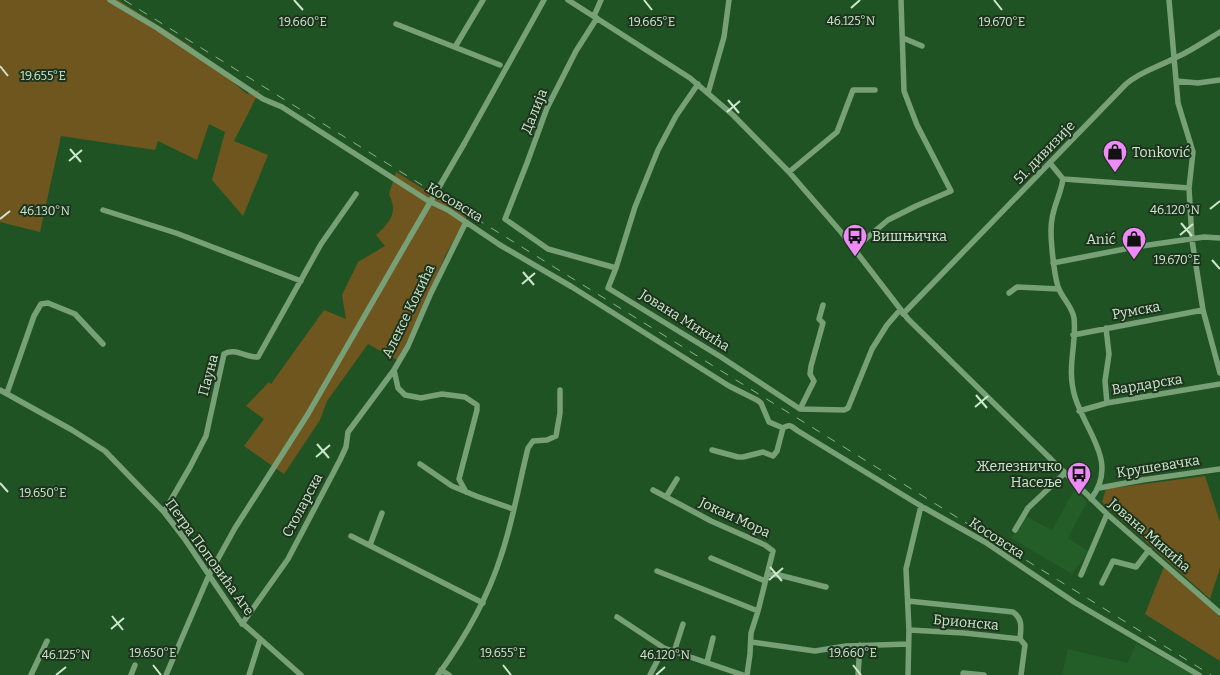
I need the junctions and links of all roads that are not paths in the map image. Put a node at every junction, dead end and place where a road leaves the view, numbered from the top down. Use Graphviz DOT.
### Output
graph roads {
  1 [pos="110,0"];
  2 [pos="483,0"];
  3 [pos="544,0"];
  4 [pos="568,0"];
  5 [pos="601,0"];
  6 [pos="729,0"];
  7 [pos="901,0"];
  8 [pos="1169,0"];
  9 [pos="596,17"];
  10 [pos="396,24"];
  11 [pos="1220,32"];
  12 [pos="903,38"];
  13 [pos="922,46"];
  14 [pos="456,47"];
  15 [pos="1174,59"];
  16 [pos="500,65"];
  17 [pos="1220,80"];
  18 [pos="1176,81"];
  19 [pos="698,84"];
  20 [pos="875,90"];
  21 [pos="708,93"];
  22 [pos="1050,163"];
  23 [pos="789,172"];
  24 [pos="1063,179"];
  25 [pos="1189,188"];
  26 [pos="356,194"];
  27 [pos="103,210"];
  28 [pos="466,222"];
  29 [pos="1220,238"];
  30 [pos="1192,240"];
  31 [pos="855,248"];
  32 [pos="1053,262"];
  33 [pos="616,268"];
  34 [pos="301,281"];
  35 [pos="1058,289"];
  36 [pos="1009,293"];
  37 [pos="823,306"];
  38 [pos="1203,310"];
  39 [pos="902,312"];
  40 [pos="1106,328"];
  41 [pos="1073,334"];
  42 [pos="104,344"];
  43 [pos="394,370"];
  44 [pos="1220,373"];
  45 [pos="1220,384"];
  46 [pos="0,390"];
  47 [pos="560,390"];
  48 [pos="7,393"];
  49 [pos="1106,403"];
  50 [pos="800,409"];
  51 [pos="1079,411"];
  52 [pos="783,428"];
  53 [pos="712,450"];
  54 [pos="420,464"];
  55 [pos="1220,469"];
  56 [pos="1065,474"];
  57 [pos="677,479"];
  58 [pos="1100,488"];
  59 [pos="653,490"];
  60 [pos="466,492"];
  61 [pos="666,497"];
  62 [pos="1091,499"];
  63 [pos="921,506"];
  64 [pos="513,508"];
  65 [pos="164,512"];
  66 [pos="382,513"];
  67 [pos="1108,514"];
  68 [pos="1015,530"];
  69 [pos="351,536"];
  70 [pos="370,545"];
  71 [pos="1149,550"];
  72 [pos="711,558"];
  73 [pos="657,571"];
  74 [pos="767,574"];
  75 [pos="209,575"];
  76 [pos="1081,575"];
  77 [pos="765,581"];
  78 [pos="1102,583"];
  79 [pos="826,586"];
  80 [pos="908,601"];
  81 [pos="483,603"];
  82 [pos="758,611"];
  83 [pos="1220,613"];
  84 [pos="617,617"];
  85 [pos="242,624"];
  86 [pos="683,624"];
  87 [pos="909,630"];
  88 [pos="713,638"];
  89 [pos="1020,639"];
  90 [pos="260,640"];
  91 [pos="47,641"];
  92 [pos="751,642"];
  93 [pos="908,644"];
  94 [pos="860,645"];
  95 [pos="664,648"];
  96 [pos="674,652"];
  97 [pos="707,662"];
  98 [pos="135,665"];
  99 [pos="440,673"];
  100 [pos="963,673"];
  101 [pos="31,675"];
  102 [pos="131,675"];
  103 [pos="166,675"];
  104 [pos="249,675"];
  105 [pos="301,675"];
  106 [pos="449,675"];
  107 [pos="650,675"];
  108 [pos="743,675"];
  109 [pos="747,675"];
  110 [pos="858,675"];
  111 [pos="908,675"];
  112 [pos="984,675"];
  113 [pos="1021,675"];
  114 [pos="1199,675"];
  1 -- 28 [label="street, Косовска"];
  2 -- 14 [label="street"];
  3 -- 75 [label="street, bridge"];
  4 -- 9 [label="street, Јована Микића"];
  5 -- 9 [label="street, Далија"];
  6 -- 21 [label="street"];
  7 -- 12 [label="street"];
  8 -- 15 [label="street"];
  9 -- 19 [label="street, Јована Микића"];
  9 -- 33 [label="street, Далија"];
  10 -- 14 [label="street"];
  11 -- 15 [label="street, 51. дивизије"];
  12 -- 13 [label="street"];
  12 -- 31 [label="street"];
  14 -- 16 [label="street"];
  15 -- 18 [label="street"];
  15 -- 22 [label="street, 51. дивизије"];
  17 -- 18 [label="street"];
  18 -- 25 [label="street"];
  19 -- 21 [label="street, Јована Микића"];
  19 -- 33 [label="street, Јована Микића"];
  20 -- 23 [label="street"];
  21 -- 23 [label="street, Јована Микића"];
  22 -- 24 [label="street"];
  22 -- 39 [label="street, 51. дивизије"];
  23 -- 31 [label="street, Јована Микића"];
  24 -- 25 [label="street"];
  24 -- 32 [label="street"];
  25 -- 30 [label="street"];
  26 -- 34 [label="street, Пауна"];
  27 -- 34 [label="street"];
  28 -- 43 [label="street, Алексе Кокића"];
  28 -- 52 [label="street, Косовска"];
  29 -- 30 [label="street"];
  30 -- 32 [label="street"];
  30 -- 38 [label="street"];
  31 -- 39 [label="street, Јована Микића"];
  32 -- 35 [label="street"];
  33 -- 50 [label="street, Јована Микића"];
  34 -- 65 [label="street, Пауна"];
  35 -- 36 [label="street"];
  35 -- 41 [label="street"];
  37 -- 50 [label="street"];
  38 -- 40 [label="street, Румска"];
  38 -- 44 [label="street"];
  39 -- 50 [label="street"];
  39 -- 56 [label="street, Јована Микића"];
  40 -- 41 [label="street, Румска"];
  40 -- 49 [label="street"];
  41 -- 51 [label="street"];
  42 -- 48 [label="street"];
  43 -- 60 [label="street, Алексе Кокића"];
  43 -- 85 [label="street, Столарска"];
  45 -- 49 [label="street, Вардарска"];
  46 -- 48 [label="street, Петра Поповића Аге"];
  47 -- 64 [label="street"];
  48 -- 65 [label="street, Петра Поповића Аге"];
  49 -- 51 [label="street, Вардарска"];
  51 -- 58 [label="street"];
  52 -- 53 [label="street"];
  52 -- 63 [label="street, Косовска"];
  54 -- 60 [label="street"];
  55 -- 58 [label="street, Крушевачка"];
  56 -- 62 [label="street, Јована Микића"];
  56 -- 68 [label="street"];
  57 -- 61 [label="street"];
  58 -- 62 [label="street"];
  59 -- 61 [label="street, Јокаи Мора"];
  60 -- 64 [label="street"];
  61 -- 74 [label="street, Јокаи Мора"];
  62 -- 67 [label="street, Јована Микића"];
  63 -- 80 [label="street"];
  63 -- 114 [label="street, Косовска"];
  64 -- 81 [label="street"];
  65 -- 75 [label="street, Петра Поповића Аге"];
  66 -- 70 [label="street"];
  67 -- 71 [label="street, Јована Микића"];
  67 -- 76 [label="street"];
  69 -- 70 [label="street"];
  70 -- 81 [label="street"];
  71 -- 78 [label="street"];
  71 -- 83 [label="street, Јована Микића"];
  72 -- 77 [label="street"];
  73 -- 82 [label="street"];
  74 -- 77 [label="street, Јокаи Мора"];
  74 -- 79 [label="street"];
  75 -- 85 [label="street, Петра Поповића Аге"];
  75 -- 103 [label="street"];
  77 -- 82 [label="street, Јокаи Мора"];
  80 -- 87 [label="street"];
  80 -- 89 [label="street"];
  81 -- 99 [label="street"];
  82 -- 92 [label="street, Јокаи Мора"];
  84 -- 95 [label="street"];
  85 -- 90 [label="street, Петра Поповића Аге"];
  86 -- 96 [label="street"];
  87 -- 89 [label="street, Брионска"];
  87 -- 93 [label="street"];
  88 -- 97 [label="street"];
  89 -- 113 [label="street"];
  90 -- 104 [label="street"];
  90 -- 105 [label="street, Петра Поповића Аге"];
  91 -- 101 [label="street"];
  92 -- 94 [label="street"];
  92 -- 109 [label="street, Јокаи Мора"];
  93 -- 94 [label="street"];
  93 -- 111 [label="street"];
  94 -- 110 [label="street"];
  95 -- 96 [label="street"];
  95 -- 107 [label="street"];
  96 -- 97 [label="street"];
  97 -- 108 [label="street"];
  98 -- 102 [label="street"];
  99 -- 106 [label="street"];
  100 -- 112 [label="street"];
}
